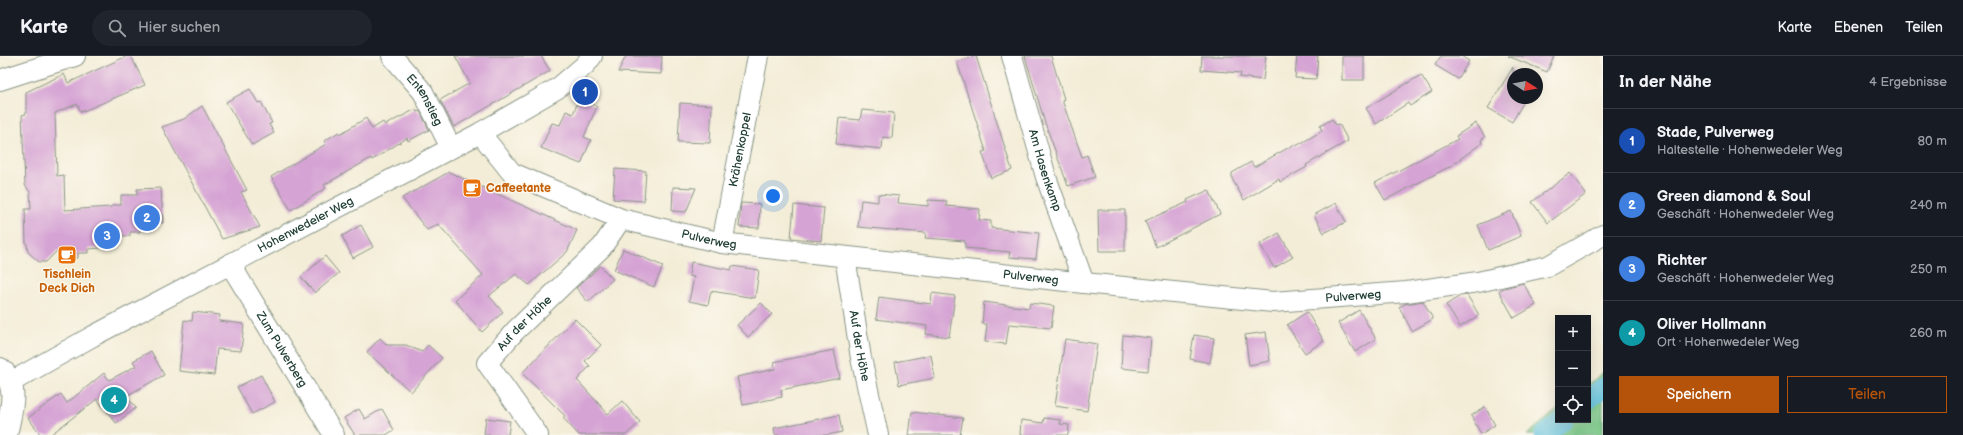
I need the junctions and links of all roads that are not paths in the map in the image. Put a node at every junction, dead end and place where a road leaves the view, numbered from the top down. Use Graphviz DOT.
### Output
graph roads {
  1 [pos="75,56"];
  2 [pos="392,56"];
  3 [pos="592,56"];
  4 [pos="758,56"];
  5 [pos="1012,56"];
  6 [pos="0,80"];
  7 [pos="480,133"];
  8 [pos="451,148"];
  9 [pos="621,219"];
  10 [pos="1603,235"];
  11 [pos="722,243"];
  12 [pos="845,257"];
  13 [pos="230,264"];
  14 [pos="1084,283"];
  15 [pos="5,375"];
  16 [pos="6,435"];
  17 [pos="334,435"];
  18 [pos="538,435"];
  19 [pos="878,435"];
  1 -- 6 [label="street"];
  2 -- 8 [label="street, Entenstieg"];
  3 -- 7 [label="street, Hohenwedeler Weg"];
  4 -- 11 [label="street, Krähenkoppel"];
  5 -- 14 [label="street, Am Hasenkamp"];
  7 -- 8 [label="street, Hohenwedeler Weg"];
  7 -- 9 [label="street, Pulverweg"];
  8 -- 13 [label="street, Hohenwedeler Weg"];
  9 -- 11 [label="street, Pulverweg"];
  9 -- 18 [label="street, Auf der Höhe"];
  10 -- 14 [label="street, Pulverweg"];
  11 -- 12 [label="street, Pulverweg"];
  12 -- 14 [label="street, Pulverweg"];
  12 -- 19 [label="street, Auf der Höhe"];
  13 -- 15 [label="street, Hohenwedeler Weg"];
  13 -- 17 [label="street, Zum Pulverberg"];
  15 -- 16 [label="main road"];
}
